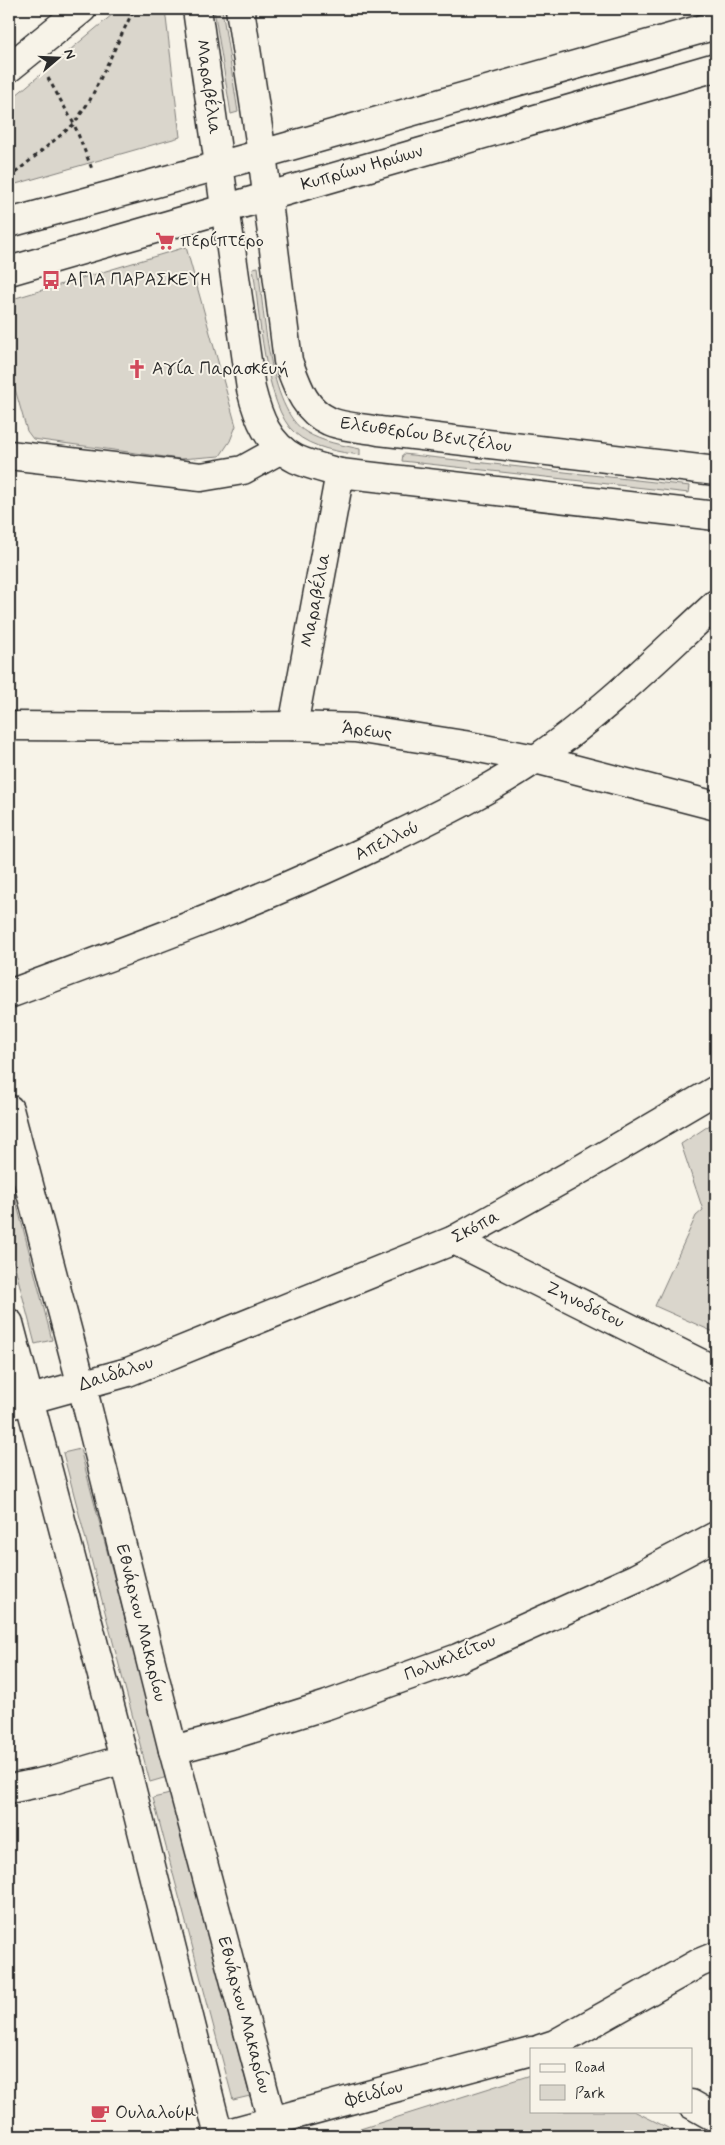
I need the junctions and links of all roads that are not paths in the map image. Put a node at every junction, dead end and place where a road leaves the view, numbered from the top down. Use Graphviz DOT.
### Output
graph roads {
  1 [pos="82,9"];
  2 [pos="197,9"];
  3 [pos="240,9"];
  4 [pos="716,25"];
  5 [pos="716,67"];
  6 [pos="9,68"];
  7 [pos="262,154"];
  8 [pos="219,165"];
  9 [pos="268,196"];
  10 [pos="225,208"];
  11 [pos="9,223"];
  12 [pos="9,272"];
  13 [pos="281,449"];
  14 [pos="9,455"];
  15 [pos="716,471"];
  16 [pos="340,474"];
  17 [pos="716,516"];
  18 [pos="716,604"];
  19 [pos="9,726"];
  20 [pos="293,726"];
  21 [pos="535,759"];
  22 [pos="716,806"];
  23 [pos="9,994"];
  24 [pos="716,1090"];
  25 [pos="9,1109"];
  26 [pos="454,1240"];
  27 [pos="9,1323"];
  28 [pos="221,1334"];
  29 [pos="716,1371"];
  30 [pos="82,1386"];
  31 [pos="19,1402"];
  32 [pos="716,1536"];
  33 [pos="172,1750"];
  34 [pos="124,1759"];
  35 [pos="9,1789"];
  36 [pos="716,1956"];
  37 [pos="548,2048"];
  38 [pos="530,2053"];
  39 [pos="692,2105"];
  40 [pos="716,2118"];
  41 [pos="274,2130"];
  42 [pos="219,2136"];
  1 -- 6 [label="street"];
  2 -- 8 [label="street, Μαραβέλια"];
  3 -- 7 [label="street"];
  4 -- 7 [label="street"];
  5 -- 9 [label="street, Κυπρίων Ηρώων"];
  7 -- 8 [label="street"];
  7 -- 9 [label="street, Ελευθερίου Βενιζέλου"];
  8 -- 10 [label="street"];
  8 -- 11 [label="street"];
  9 -- 10 [label="street, Κυπρίων Ηρώων"];
  9 -- 15 [label="street, Ελευθερίου Βενιζέλου"];
  10 -- 12 [label="street, Κυπρίων Ηρώων"];
  10 -- 13 [label="street"];
  13 -- 14 [label="street"];
  13 -- 16 [label="street"];
  16 -- 17 [label="street"];
  16 -- 20 [label="street, Μαραβέλια"];
  18 -- 21 [label="street, Απελλού"];
  19 -- 20 [label="street, Άρεως"];
  20 -- 21 [label="street, Άρεως"];
  21 -- 22 [label="street, Άρεως"];
  21 -- 23 [label="street, Απελλού"];
  24 -- 26 [label="street, Σκόπα"];
  25 -- 30 [label="street, Εθνάρχου Μακαρίου"];
  26 -- 28 [label="street, Σκόπα"];
  26 -- 29 [label="street, Ζηνοδότου"];
  27 -- 31 [label="street"];
  28 -- 30 [label="street, Δαιδάλου"];
  30 -- 31 [label="street, Δαιδάλου"];
  30 -- 33 [label="street, Εθνάρχου Μακαρίου"];
  31 -- 34 [label="street"];
  32 -- 33 [label="street, Πολυκλείτου"];
  33 -- 41 [label="street, Εθνάρχου Μακαρίου"];
  34 -- 35 [label="street"];
  34 -- 42 [label="street"];
  36 -- 37 [label="street, Φειδίου"];
  38 -- 41 [label="street, Φειδίου"];
  39 -- 40 [label="street"];
  41 -- 42 [label="street, Φειδίου"];
}
